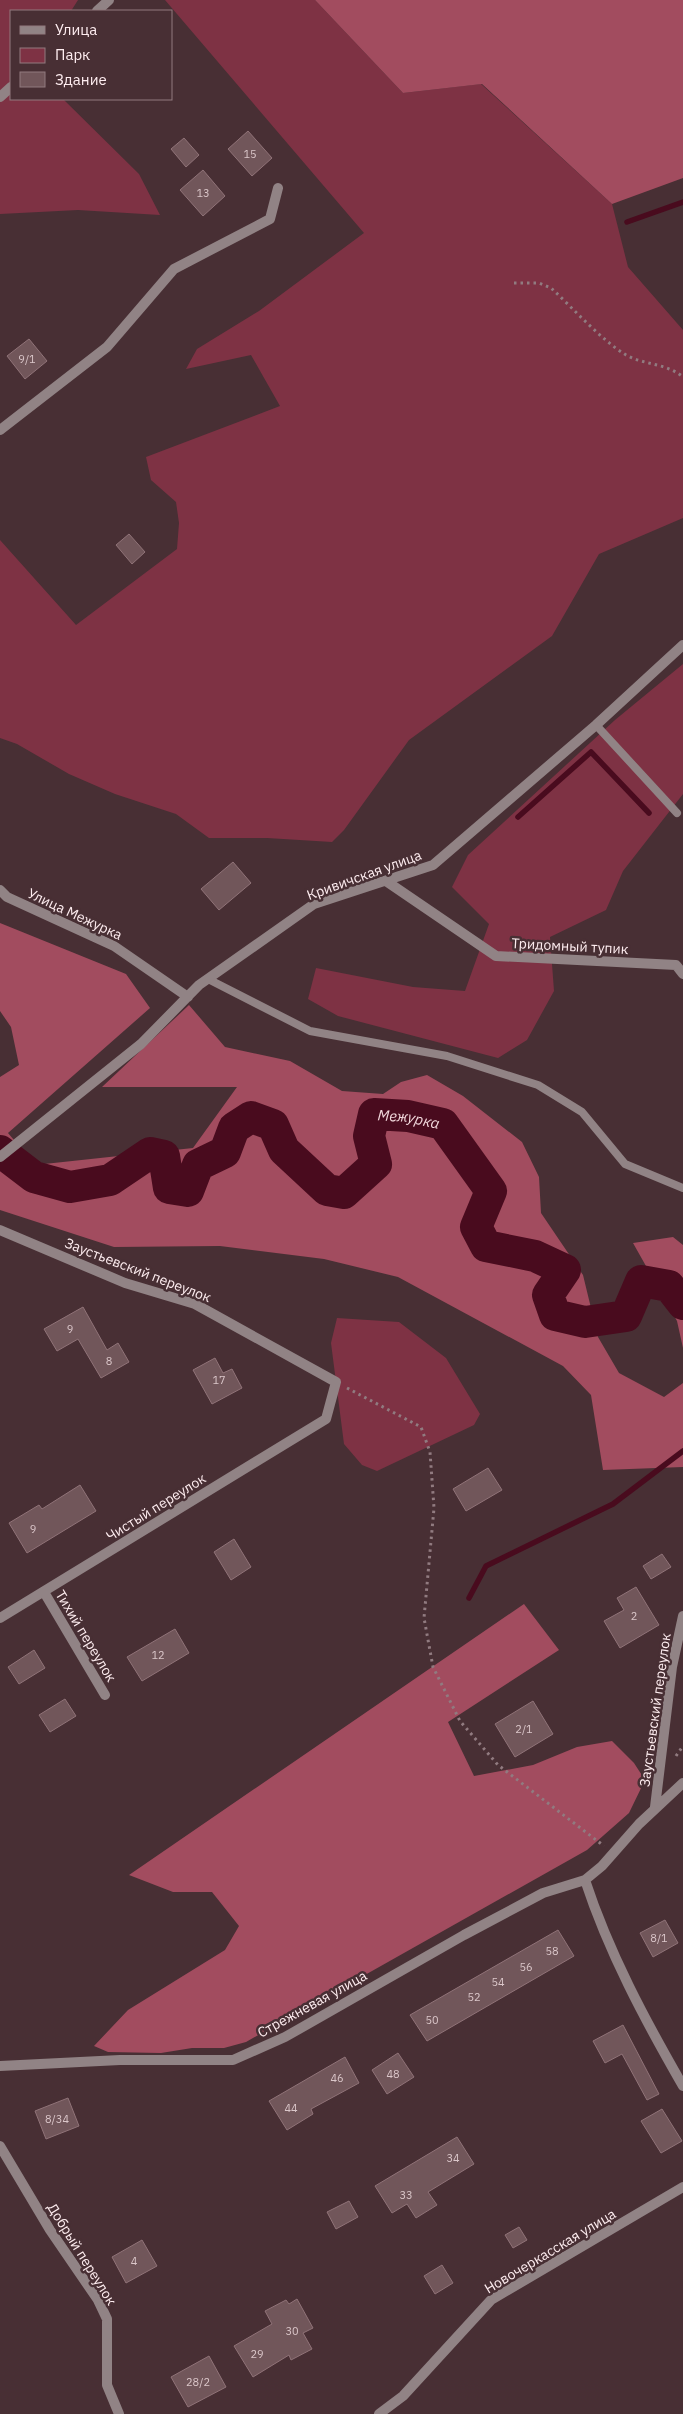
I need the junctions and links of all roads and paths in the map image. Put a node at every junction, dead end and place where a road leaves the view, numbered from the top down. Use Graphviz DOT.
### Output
graph roads {
  1 [pos="109,0"];
  2 [pos="98,10"];
  3 [pos="10,88"];
  4 [pos="0,97"];
  5 [pos="278,188"];
  6 [pos="514,283"];
  7 [pos="683,377"];
  8 [pos="0,430"];
  9 [pos="683,645"];
  10 [pos="596,725"];
  11 [pos="678,813"];
  12 [pos="386,881"];
  13 [pos="2,894"];
  14 [pos="683,974"];
  15 [pos="208,979"];
  16 [pos="188,997"];
  17 [pos="0,1157"];
  18 [pos="683,1188"];
  19 [pos="0,1230"];
  20 [pos="336,1382"];
  21 [pos="44,1592"];
  22 [pos="683,1616"];
  23 [pos="0,1618"];
  24 [pos="105,1695"];
  25 [pos="683,1782"];
  26 [pos="655,1807"];
  27 [pos="612,1852"];
  28 [pos="584,1880"];
  29 [pos="0,2066"];
  30 [pos="683,2086"];
  31 [pos="0,2146"];
  32 [pos="683,2187"];
  33 [pos="119,2414"];
  34 [pos="379,2414"];
  1 -- 2 [label="street"];
  3 -- 4 [label="street"];
  5 -- 8 [label="street"];
  6 -- 7 [label="path"];
  9 -- 10 [label="street, Кривичская улица"];
  10 -- 11 [label="lane"];
  10 -- 12 [label="street, Кривичская улица"];
  12 -- 14 [label="street, Тридомный тупик"];
  12 -- 15 [label="street, Кривичская улица"];
  13 -- 16 [label="street, Улица Межурка"];
  15 -- 16 [label="street, Кривичская улица"];
  15 -- 18 [label="lane"];
  16 -- 17 [label="street, Кривичская улица"];
  19 -- 20 [label="street, Заустьевский переулок"];
  20 -- 21 [label="street, Чистый переулок"];
  20 -- 27 [label="path"];
  21 -- 23 [label="street, Чистый переулок"];
  21 -- 24 [label="street, Тихий переулок"];
  22 -- 26 [label="street, Заустьевский переулок"];
  25 -- 26 [label="street"];
  26 -- 27 [label="street"];
  27 -- 28 [label="street"];
  28 -- 29 [label="street, Стрежневая улица"];
  28 -- 30 [label="street"];
  31 -- 33 [label="street, Добрый переулок"];
  32 -- 34 [label="street, Новочеркасская улица"];
}
